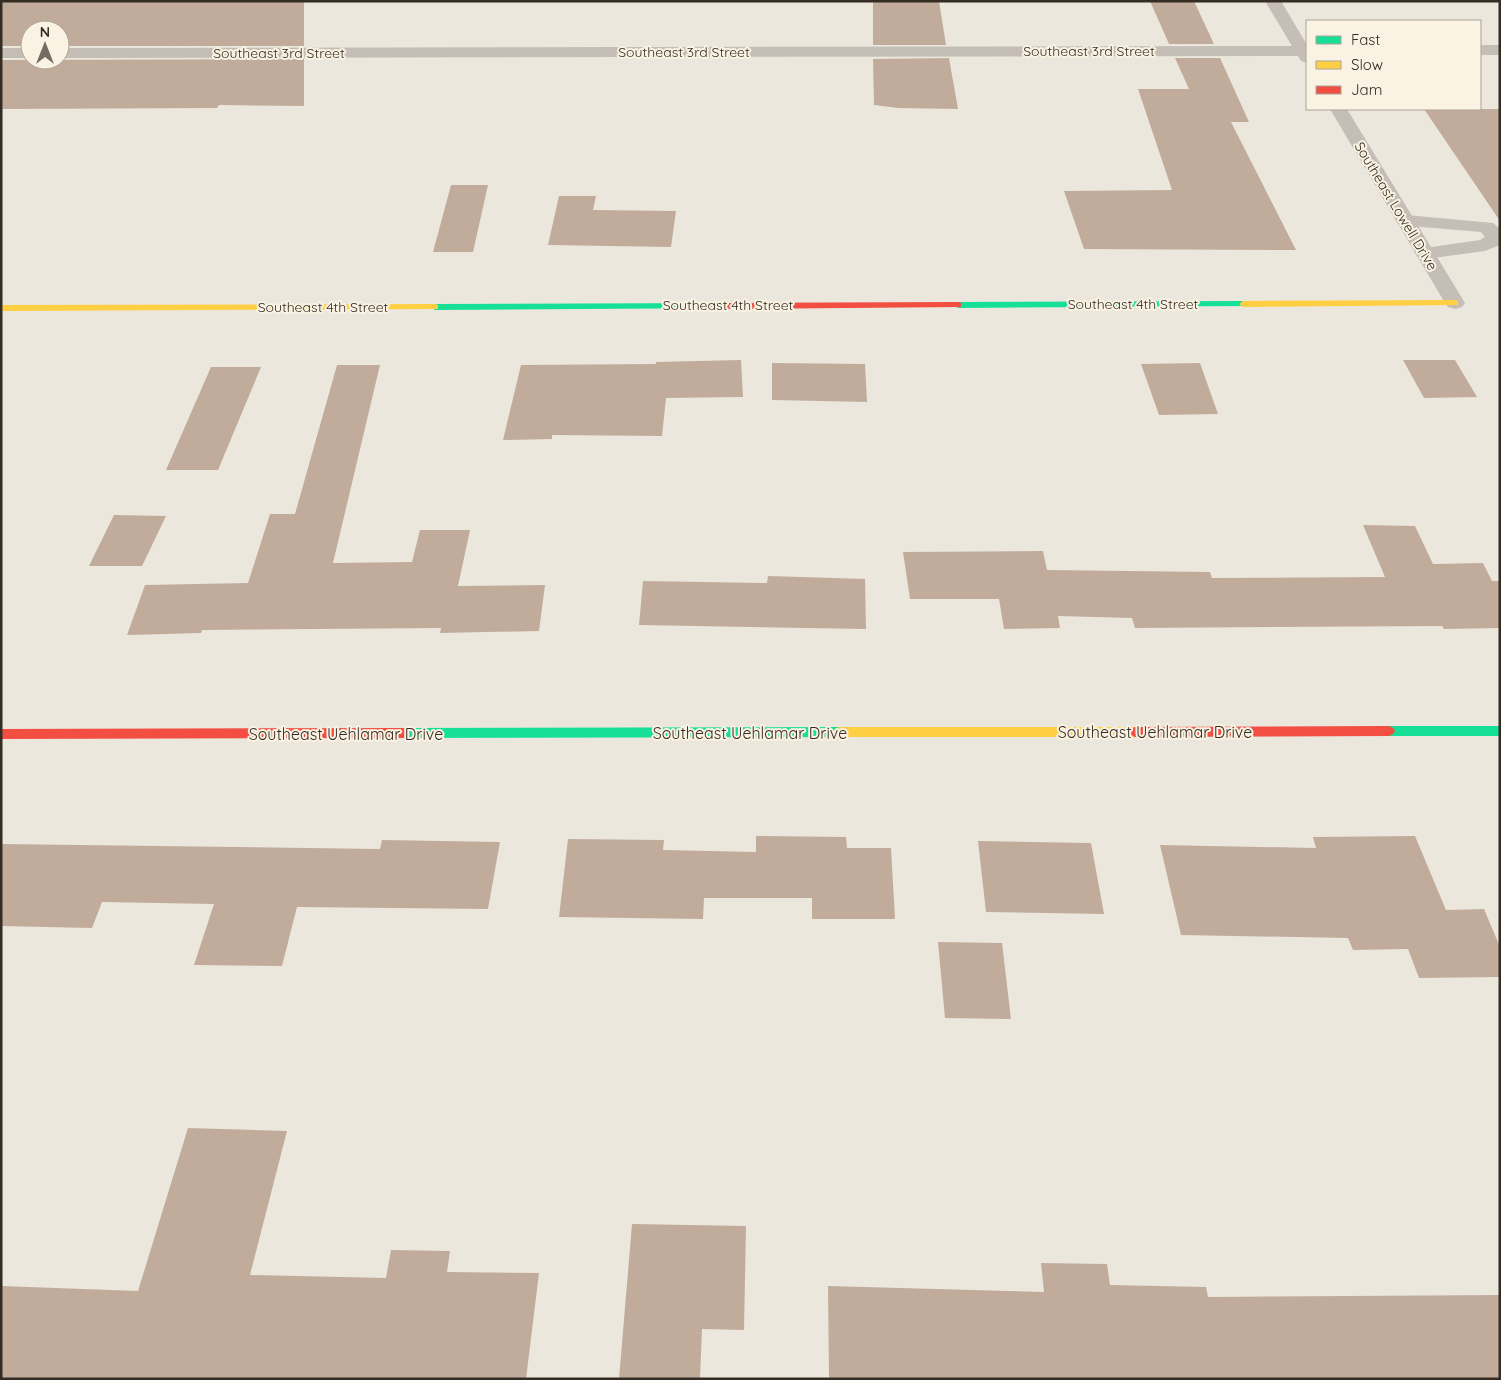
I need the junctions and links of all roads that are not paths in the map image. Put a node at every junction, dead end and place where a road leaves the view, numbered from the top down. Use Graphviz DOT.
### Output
graph roads {
  1 [pos="1273,1"];
  2 [pos="1481,50"];
  3 [pos="1500,50"];
  4 [pos="1,53"];
  5 [pos="20,53"];
  6 [pos="70,53"];
  7 [pos="1306,53"];
  8 [pos="1339,110"];
  9 [pos="1406,221"];
  10 [pos="1425,253"];
  11 [pos="1455,303"];
  12 [pos="1,308"];
  13 [pos="1500,731"];
  14 [pos="1,734"];
  1 -- 7 [label="street"];
  2 -- 3 [label="street"];
  4 -- 5 [label="street"];
  6 -- 7 [label="street, Southeast 3rd Street"];
  8 -- 9 [label="street, Southeast Lowell Drive"];
  9 -- 10 [label="street, Southeast Lowell Drive"];
  9 -- 10 [label="street"];
  10 -- 11 [label="street, Southeast Lowell Drive"];
  11 -- 12 [label="street, Southeast 4th Street"];
  13 -- 14 [label="street, Southeast Uehlamar Drive"];
}
